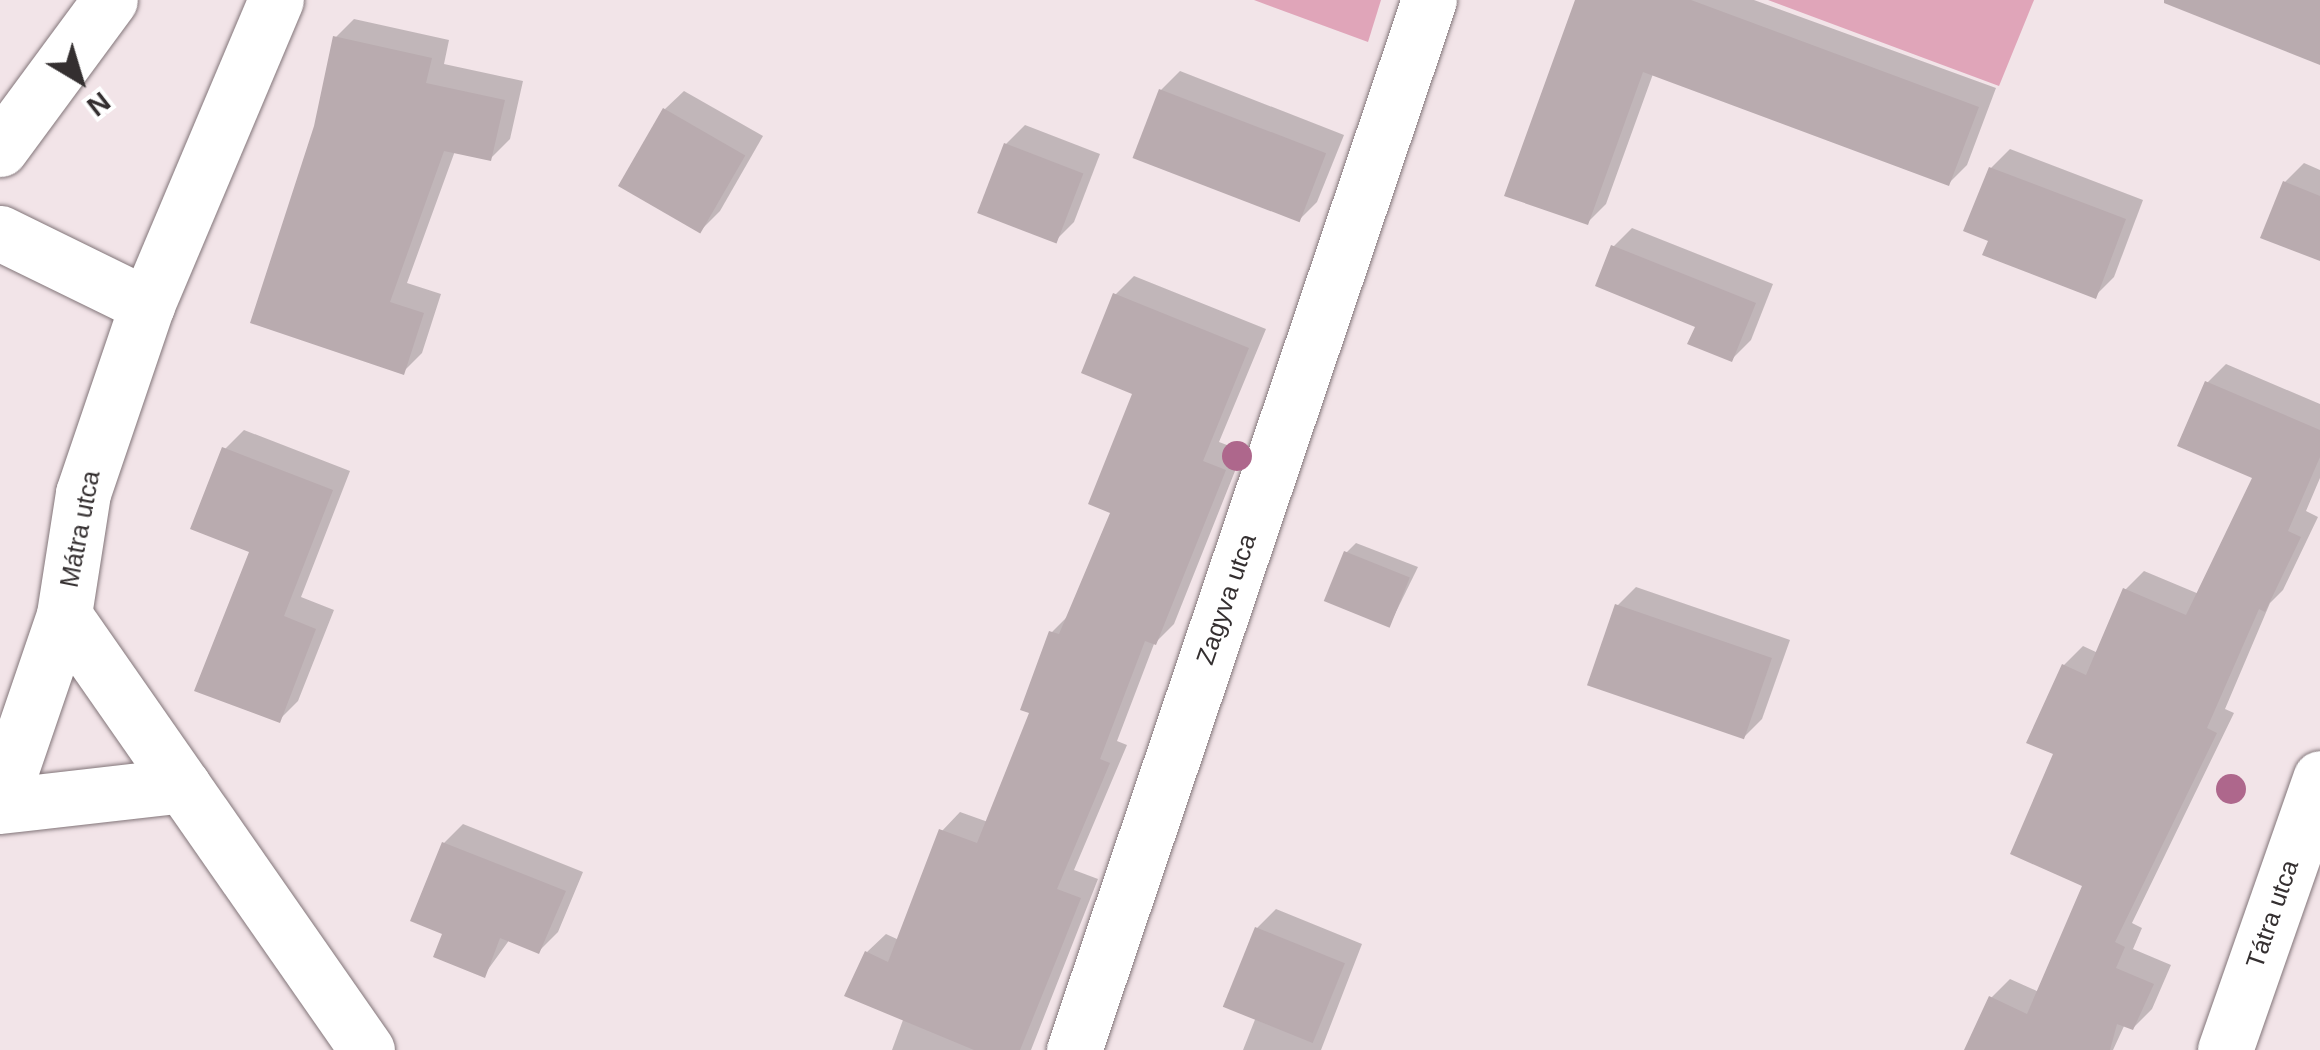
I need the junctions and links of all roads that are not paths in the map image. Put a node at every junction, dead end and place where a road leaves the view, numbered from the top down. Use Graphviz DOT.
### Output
graph roads {
  1 [pos="110,0"];
  2 [pos="276,0"];
  3 [pos="1428,0"];
  4 [pos="0,148"];
  5 [pos="0,233"];
  6 [pos="146,305"];
  7 [pos="64,615"];
  8 [pos="2320,778"];
  9 [pos="183,785"];
  10 [pos="0,804"];
  11 [pos="366,1050"];
  12 [pos="1074,1050"];
  13 [pos="2225,1050"];
  1 -- 4 [label="street"];
  2 -- 6 [label="street, Mátra utca"];
  3 -- 12 [label="street, Zagyva utca"];
  5 -- 6 [label="street"];
  6 -- 7 [label="street, Mátra utca"];
  7 -- 9 [label="street, Mátra utca"];
  7 -- 10 [label="street"];
  8 -- 13 [label="street, Tátra utca"];
  9 -- 10 [label="street"];
  9 -- 11 [label="street, Mátra utca"];
}
